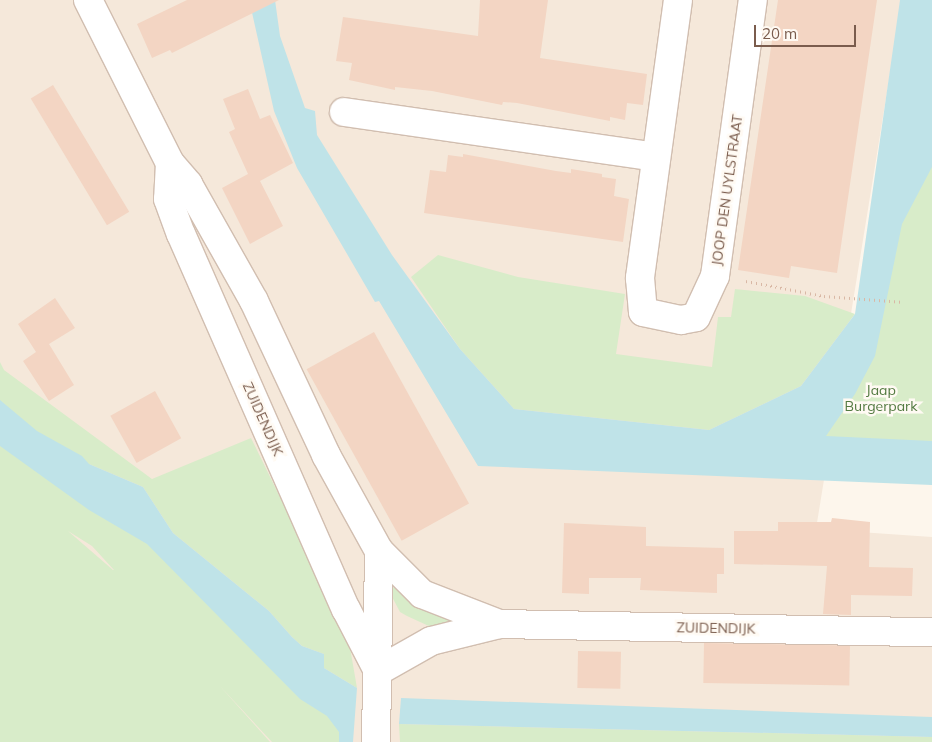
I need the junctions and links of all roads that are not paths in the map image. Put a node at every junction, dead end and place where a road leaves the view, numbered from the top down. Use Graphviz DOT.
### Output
graph roads {
  1 [pos="88,0"];
  2 [pos="678,0"];
  3 [pos="752,0"];
  4 [pos="344,112"];
  5 [pos="656,157"];
  6 [pos="170,163"];
  7 [pos="380,551"];
  8 [pos="499,624"];
  9 [pos="932,632"];
  10 [pos="378,671"];
  11 [pos="376,742"];
  1 -- 6 [label="street, ZUIDENDIJK"];
  2 -- 5 [label="street, JOOP DEN UYLSTRAAT"];
  3 -- 5 [label="street, JOOP DEN UYLSTRAAT"];
  4 -- 5 [label="street"];
  6 -- 7 [label="street, ZUIDENDIJK"];
  6 -- 10 [label="street, ZUIDENDIJK"];
  7 -- 8 [label="street, ZUIDENDIJK"];
  7 -- 10 [label="street"];
  8 -- 9 [label="street, ZUIDENDIJK"];
  8 -- 10 [label="street, ZUIDENDIJK"];
  10 -- 11 [label="street"];
}
